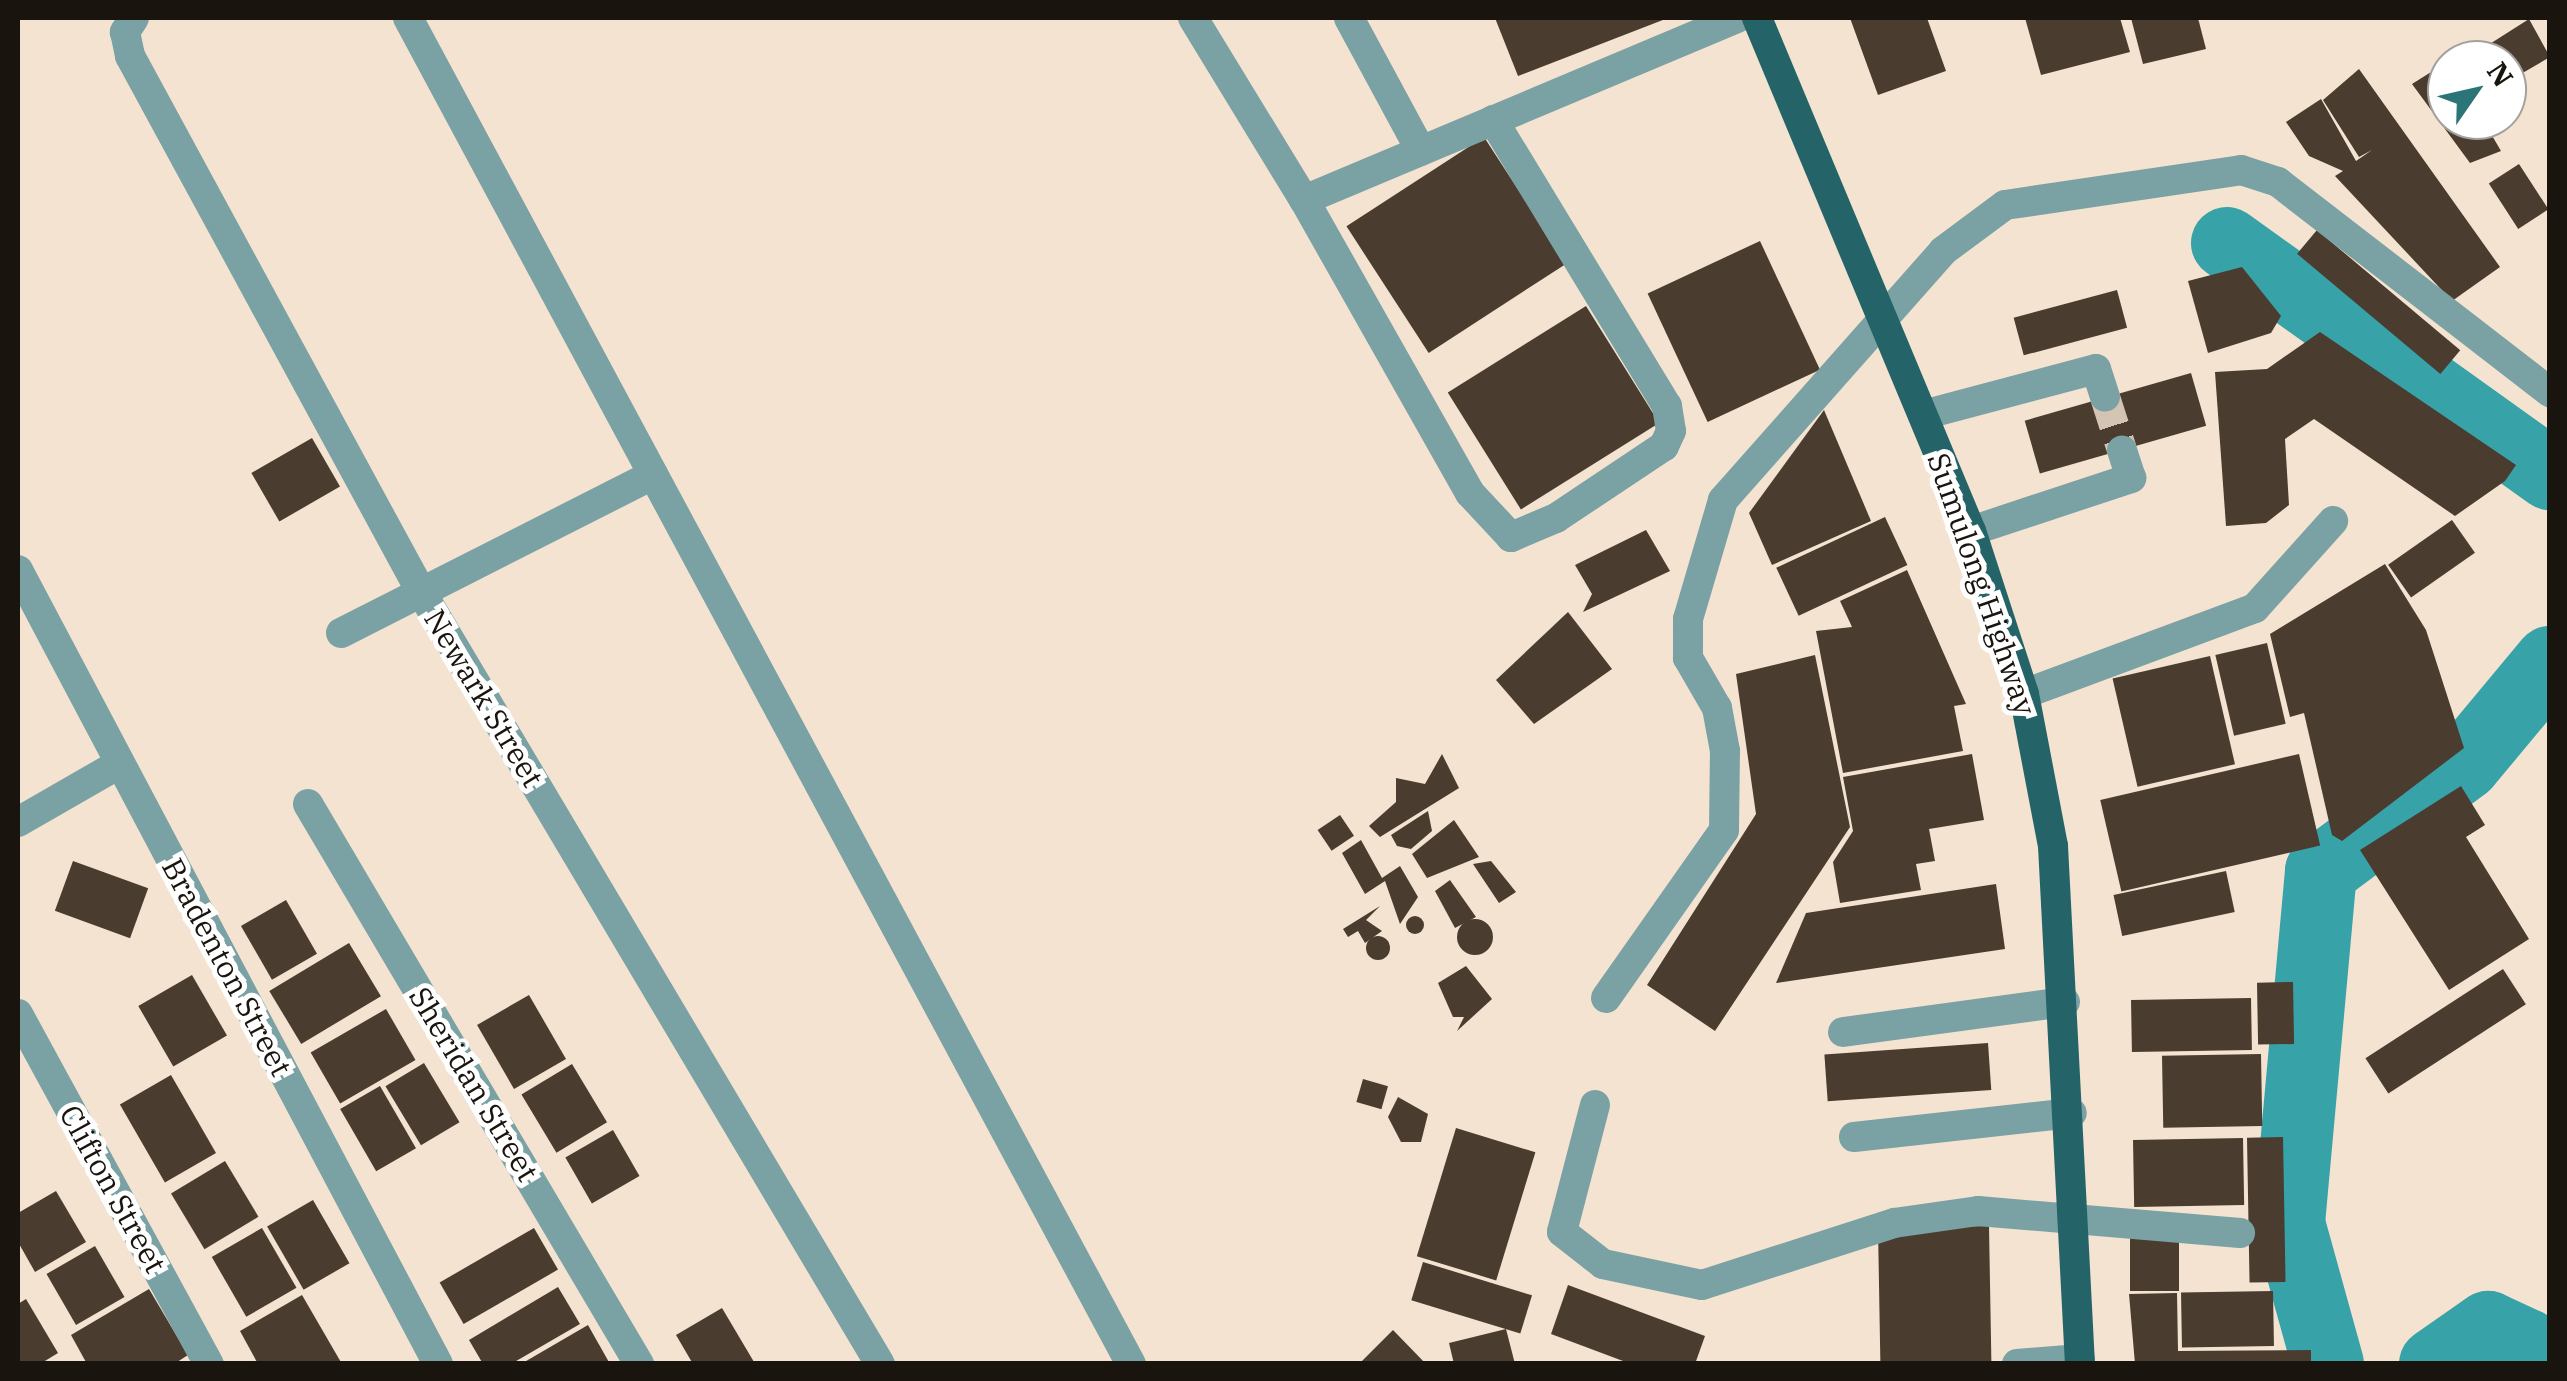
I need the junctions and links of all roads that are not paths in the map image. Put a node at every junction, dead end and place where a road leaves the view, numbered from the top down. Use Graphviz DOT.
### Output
graph roads {
  1 [pos="134,18"];
  2 [pos="408,18"];
  3 [pos="1193,18"];
  4 [pos="1349,18"];
  5 [pos="1737,18"];
  6 [pos="1757,18"];
  7 [pos="1493,120"];
  8 [pos="1421,151"];
  9 [pos="1304,200"];
  10 [pos="1882,318"];
  11 [pos="2550,392"];
  12 [pos="2105,396"];
  13 [pos="1923,416"];
  14 [pos="2122,450"];
  15 [pos="653,474"];
  16 [pos="2332,521"];
  17 [pos="1971,530"];
  18 [pos="18,570"];
  19 [pos="420,590"];
  20 [pos="341,633"];
  21 [pos="2024,694"];
  22 [pos="119,764"];
  23 [pos="308,804"];
  24 [pos="18,822"];
  25 [pos="1606,998"];
  26 [pos="2065,1002"];
  27 [pos="18,1014"];
  28 [pos="1843,1032"];
  29 [pos="1595,1105"];
  30 [pos="2072,1113"];
  31 [pos="1854,1137"];
  32 [pos="2076,1212"];
  33 [pos="2240,1233"];
  34 [pos="2080,1361"];
  35 [pos="210,1364"];
  36 [pos="438,1364"];
  37 [pos="639,1364"];
  38 [pos="880,1364"];
  39 [pos="1131,1364"];
  40 [pos="2017,1364"];
  1 -- 19 [label="street, Newark Street"];
  2 -- 15 [label="street"];
  3 -- 9 [label="street"];
  4 -- 8 [label="street"];
  5 -- 7 [label="street"];
  6 -- 10 [label="main road, Sumulong Highway"];
  7 -- 8 [label="street"];
  7 -- 9 [label="street"];
  8 -- 9 [label="street"];
  10 -- 11 [label="street"];
  10 -- 13 [label="main road, Sumulong Highway"];
  10 -- 25 [label="street"];
  12 -- 13 [label="street"];
  13 -- 17 [label="main road, Sumulong Highway"];
  14 -- 17 [label="street"];
  15 -- 19 [label="street"];
  15 -- 39 [label="street"];
  16 -- 21 [label="street"];
  17 -- 21 [label="main road, Sumulong Highway"];
  18 -- 22 [label="street, Bradenton Street"];
  19 -- 20 [label="street"];
  19 -- 38 [label="street, Newark Street"];
  21 -- 26 [label="main road, Sumulong Highway"];
  22 -- 24 [label="street"];
  22 -- 36 [label="street, Bradenton Street"];
  23 -- 37 [label="street, Sheridan Street"];
  26 -- 28 [label="street"];
  26 -- 30 [label="main road, Sumulong Highway"];
  27 -- 35 [label="street, Clifton Street"];
  29 -- 32 [label="street"];
  30 -- 31 [label="street"];
  30 -- 32 [label="main road, Sumulong Highway"];
  32 -- 33 [label="street"];
  32 -- 34 [label="main road, Sumulong Highway"];
  34 -- 40 [label="street"];
}
